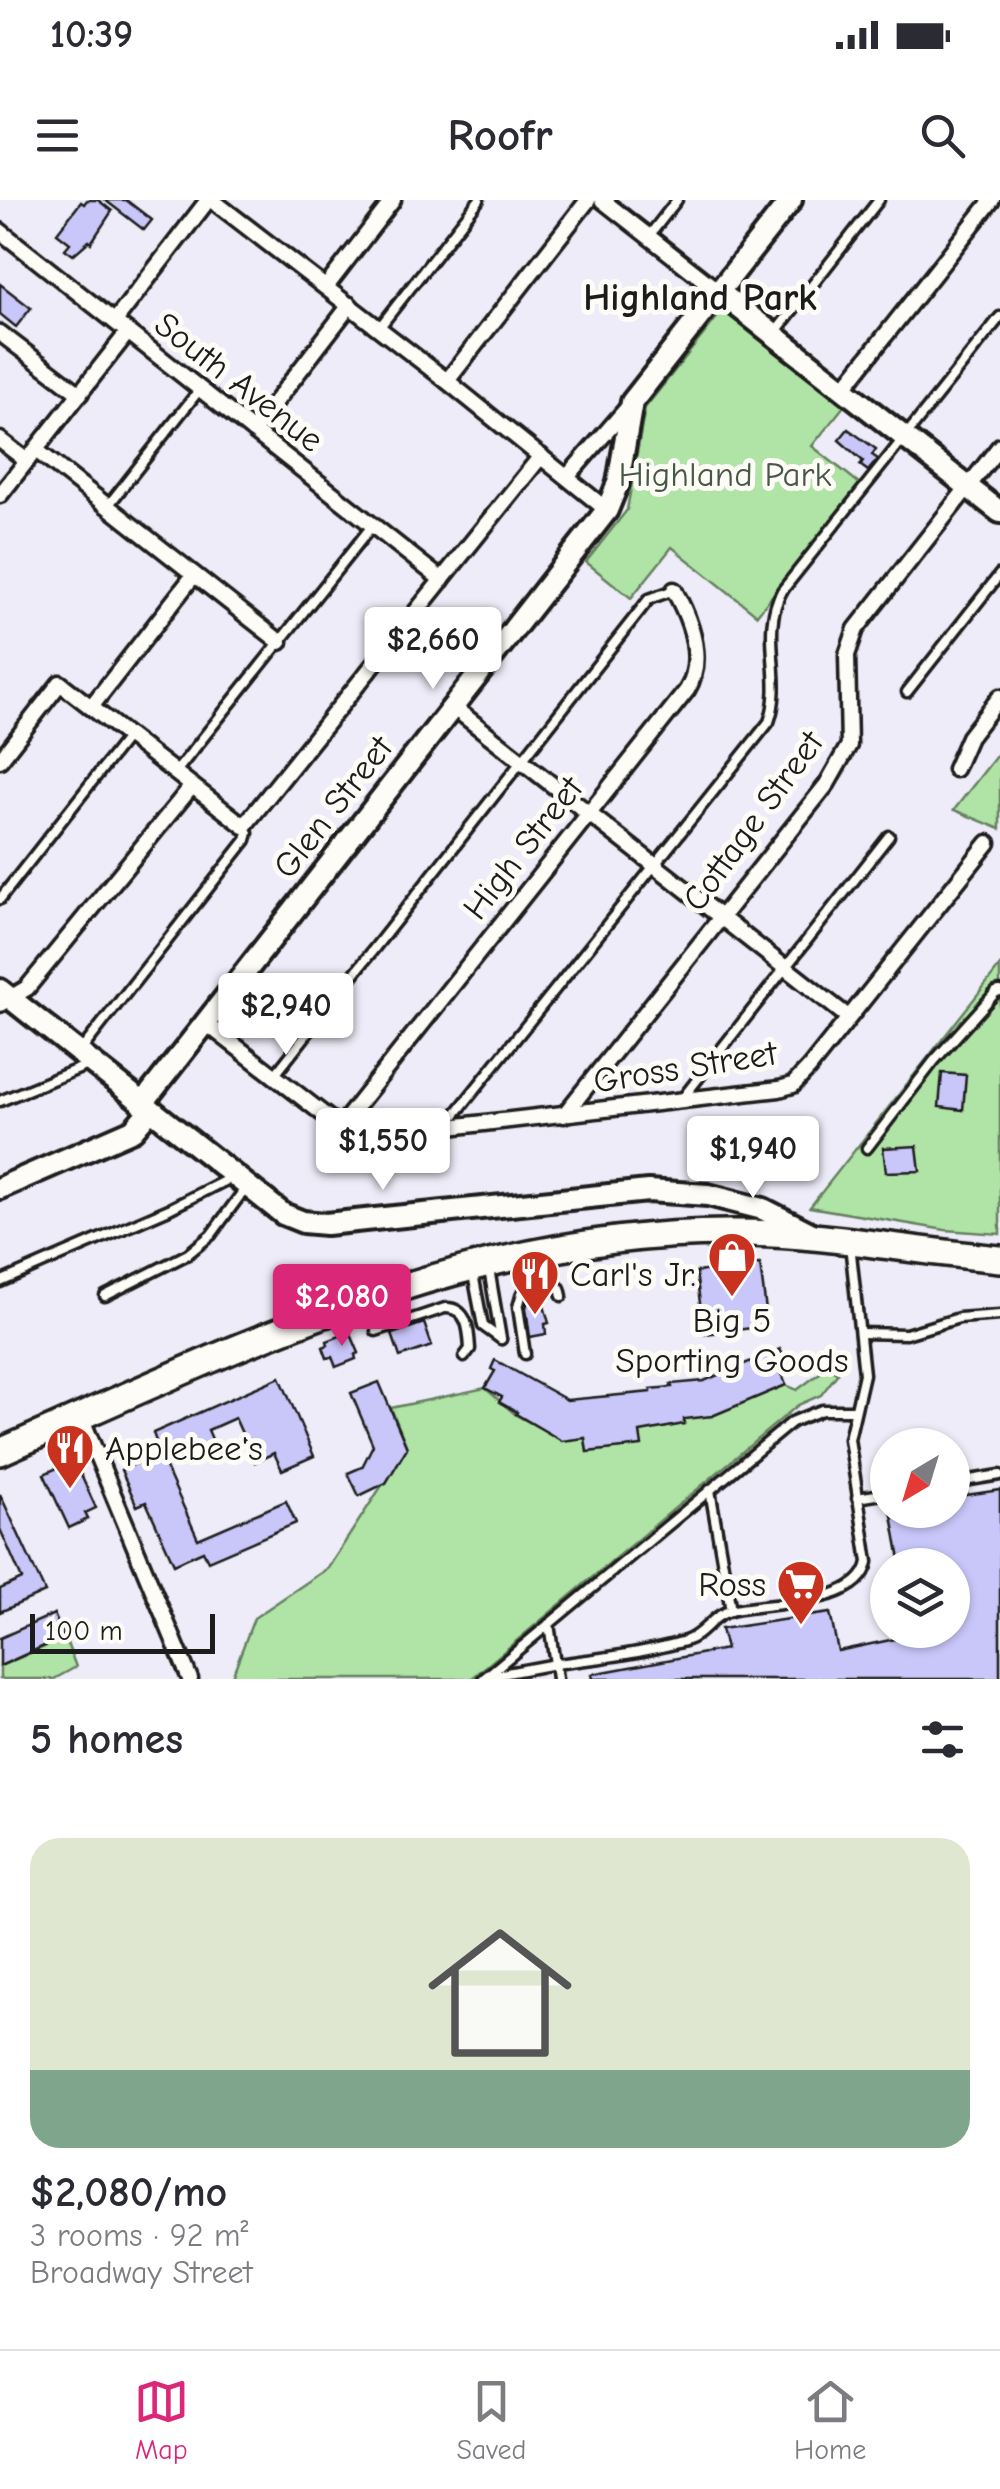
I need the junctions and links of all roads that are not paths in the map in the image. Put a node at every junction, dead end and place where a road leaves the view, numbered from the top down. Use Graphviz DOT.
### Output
graph roads {
  1 [pos="210,200"];
  2 [pos="392,200"];
  3 [pos="478,200"];
  4 [pos="588,200"];
  5 [pos="602,200"];
  6 [pos="677,200"];
  7 [pos="790,200"];
  8 [pos="879,200"];
  9 [pos="992,200"];
  10 [pos="0,230"];
  11 [pos="649,236"];
  12 [pos="326,286"];
  13 [pos="718,292"];
  14 [pos="350,306"];
  15 [pos="1000,317"];
  16 [pos="115,321"];
  17 [pos="378,328"];
  18 [pos="0,332"];
  19 [pos="128,332"];
  20 [pos="774,334"];
  21 [pos="447,381"];
  22 [pos="200,389"];
  23 [pos="844,389"];
  24 [pos="80,394"];
  25 [pos="632,402"];
  26 [pos="253,430"];
  27 [pos="906,439"];
  28 [pos="0,440"];
  29 [pos="1000,446"];
  30 [pos="32,455"];
  31 [pos="541,456"];
  32 [pos="567,477"];
  33 [pos="968,487"];
  34 [pos="0,495"];
  35 [pos="107,507"];
  36 [pos="607,510"];
  37 [pos="1000,512"];
  38 [pos="372,525"];
  39 [pos="1000,574"];
  40 [pos="194,575"];
  41 [pos="442,580"];
  42 [pos="674,590"];
  43 [pos="280,642"];
  44 [pos="907,692"];
  45 [pos="1000,697"];
  46 [pos="454,706"];
  47 [pos="91,708"];
  48 [pos="128,736"];
  49 [pos="0,760"];
  50 [pos="522,760"];
  51 [pos="955,768"];
  52 [pos="176,773"];
  53 [pos="192,786"];
  54 [pos="589,813"];
  55 [pos="244,826"];
  56 [pos="888,836"];
  57 [pos="988,844"];
  58 [pos="652,864"];
  59 [pos="0,899"];
  60 [pos="720,917"];
  61 [pos="786,968"];
  62 [pos="1000,991"];
  63 [pos="3,997"];
  64 [pos="848,1017"];
  65 [pos="206,1023"];
  66 [pos="86,1058"];
  67 [pos="274,1076"];
  68 [pos="0,1101"];
  69 [pos="679,1102"];
  70 [pos="146,1107"];
  71 [pos="564,1116"];
  72 [pos="340,1127"];
  73 [pos="442,1130"];
  74 [pos="867,1148"];
  75 [pos="240,1181"];
  76 [pos="0,1188"];
  77 [pos="708,1195"];
  78 [pos="726,1232"];
  79 [pos="816,1236"];
  80 [pos="849,1240"];
  81 [pos="1000,1260"];
  82 [pos="480,1262"];
  83 [pos="0,1282"];
  84 [pos="105,1296"];
  85 [pos="562,1296"];
  86 [pos="1000,1315"];
  87 [pos="376,1331"];
  88 [pos="860,1333"];
  89 [pos="525,1354"];
  90 [pos="464,1357"];
  91 [pos="854,1410"];
  92 [pos="81,1416"];
  93 [pos="0,1452"];
  94 [pos="1000,1476"];
  95 [pos="970,1480"];
  96 [pos="710,1490"];
  97 [pos="870,1496"];
  98 [pos="856,1498"];
  99 [pos="731,1610"];
  100 [pos="549,1624"];
  101 [pos="554,1664"];
  102 [pos="484,1678"];
  103 [pos="190,1679"];
  104 [pos="557,1679"];
  1 -- 12 [label="street"];
  1 -- 16 [label="street"];
  2 -- 12 [label="street"];
  3 -- 17 [label="lane"];
  4 -- 21 [label="street"];
  5 -- 11 [label="street"];
  6 -- 11 [label="lane"];
  7 -- 13 [label="street, Glen Street"];
  8 -- 20 [label="lane"];
  9 -- 23 [label="street"];
  10 -- 16 [label="street, South Avenue"];
  11 -- 13 [label="street"];
  12 -- 14 [label="street"];
  13 -- 20 [label="street"];
  13 -- 25 [label="street, Glen Street"];
  14 -- 17 [label="street"];
  14 -- 26 [label="street"];
  15 -- 27 [label="lane"];
  16 -- 19 [label="street, South Avenue"];
  17 -- 21 [label="street"];
  18 -- 24 [label="street"];
  19 -- 22 [label="street, South Avenue"];
  19 -- 24 [label="street"];
  20 -- 23 [label="street"];
  21 -- 31 [label="street"];
  22 -- 26 [label="street, South Avenue"];
  22 -- 35 [label="lane"];
  23 -- 27 [label="street"];
  24 -- 30 [label="street"];
  25 -- 32 [label="street"];
  25 -- 36 [label="street, Glen Street"];
  26 -- 38 [label="street, South Avenue"];
  27 -- 33 [label="street"];
  27 -- 58 [label="lane"];
  28 -- 30 [label="street"];
  29 -- 33 [label="street, Cottage Street"];
  30 -- 34 [label="street"];
  30 -- 35 [label="street"];
  31 -- 32 [label="street"];
  31 -- 41 [label="street"];
  32 -- 36 [label="street"];
  33 -- 37 [label="street"];
  33 -- 60 [label="street, Cottage Street"];
  35 -- 40 [label="street"];
  36 -- 46 [label="street, Glen Street"];
  38 -- 41 [label="street, South Avenue"];
  38 -- 43 [label="lane"];
  39 -- 44 [label="lane"];
  40 -- 43 [label="street"];
  40 -- 47 [label="street"];
  41 -- 55 [label="street"];
  42 -- 50 [label="lane"];
  42 -- 54 [label="street, High Street"];
  43 -- 52 [label="lane"];
  45 -- 51 [label="street"];
  46 -- 50 [label="street"];
  46 -- 65 [label="street, Glen Street"];
  47 -- 48 [label="street"];
  47 -- 49 [label="street"];
  48 -- 52 [label="street"];
  48 -- 59 [label="lane"];
  50 -- 54 [label="street"];
  50 -- 67 [label="lane"];
  52 -- 53 [label="street"];
  53 -- 55 [label="street"];
  53 -- 63 [label="street"];
  54 -- 58 [label="street"];
  54 -- 72 [label="street, High Street"];
  55 -- 66 [label="lane"];
  56 -- 61 [label="lane"];
  57 -- 64 [label="street, Gross Street"];
  58 -- 60 [label="street"];
  58 -- 73 [label="lane"];
  60 -- 61 [label="street"];
  60 -- 71 [label="street, Cottage Street"];
  61 -- 64 [label="street"];
  61 -- 69 [label="lane"];
  62 -- 74 [label="lane"];
  63 -- 66 [label="street"];
  64 -- 69 [label="street, Gross Street"];
  65 -- 67 [label="street"];
  65 -- 70 [label="street, Glen Street"];
  66 -- 68 [label="lane"];
  66 -- 70 [label="street"];
  67 -- 72 [label="street"];
  69 -- 71 [label="street, Gross Street"];
  70 -- 75 [label="street"];
  70 -- 76 [label="street, Glen Street"];
  71 -- 73 [label="street, Gross Street"];
  72 -- 73 [label="street, Gross Street"];
  75 -- 77 [label="street"];
  75 -- 83 [label="lane"];
  75 -- 84 [label="lane"];
  77 -- 78 [label="street"];
  77 -- 79 [label="street"];
  78 -- 79 [label="highway"];
  78 -- 82 [label="highway"];
  79 -- 80 [label="highway"];
  80 -- 81 [label="highway"];
  80 -- 88 [label="lane"];
  82 -- 82 [label="lane"];
  82 -- 92 [label="highway"];
  85 -- 89 [label="lane"];
  86 -- 88 [label="lane"];
  87 -- 90 [label="lane"];
  88 -- 91 [label="lane"];
  91 -- 96 [label="lane"];
  91 -- 98 [label="lane"];
  92 -- 93 [label="highway"];
  92 -- 103 [label="street"];
  94 -- 95 [label="lane"];
  96 -- 99 [label="lane"];
  96 -- 100 [label="lane"];
  97 -- 98 [label="lane"];
  98 -- 99 [label="lane"];
  99 -- 101 [label="lane"];
  100 -- 101 [label="lane"];
  100 -- 102 [label="lane"];
  101 -- 102 [label="lane"];
  101 -- 104 [label="lane"];
}
